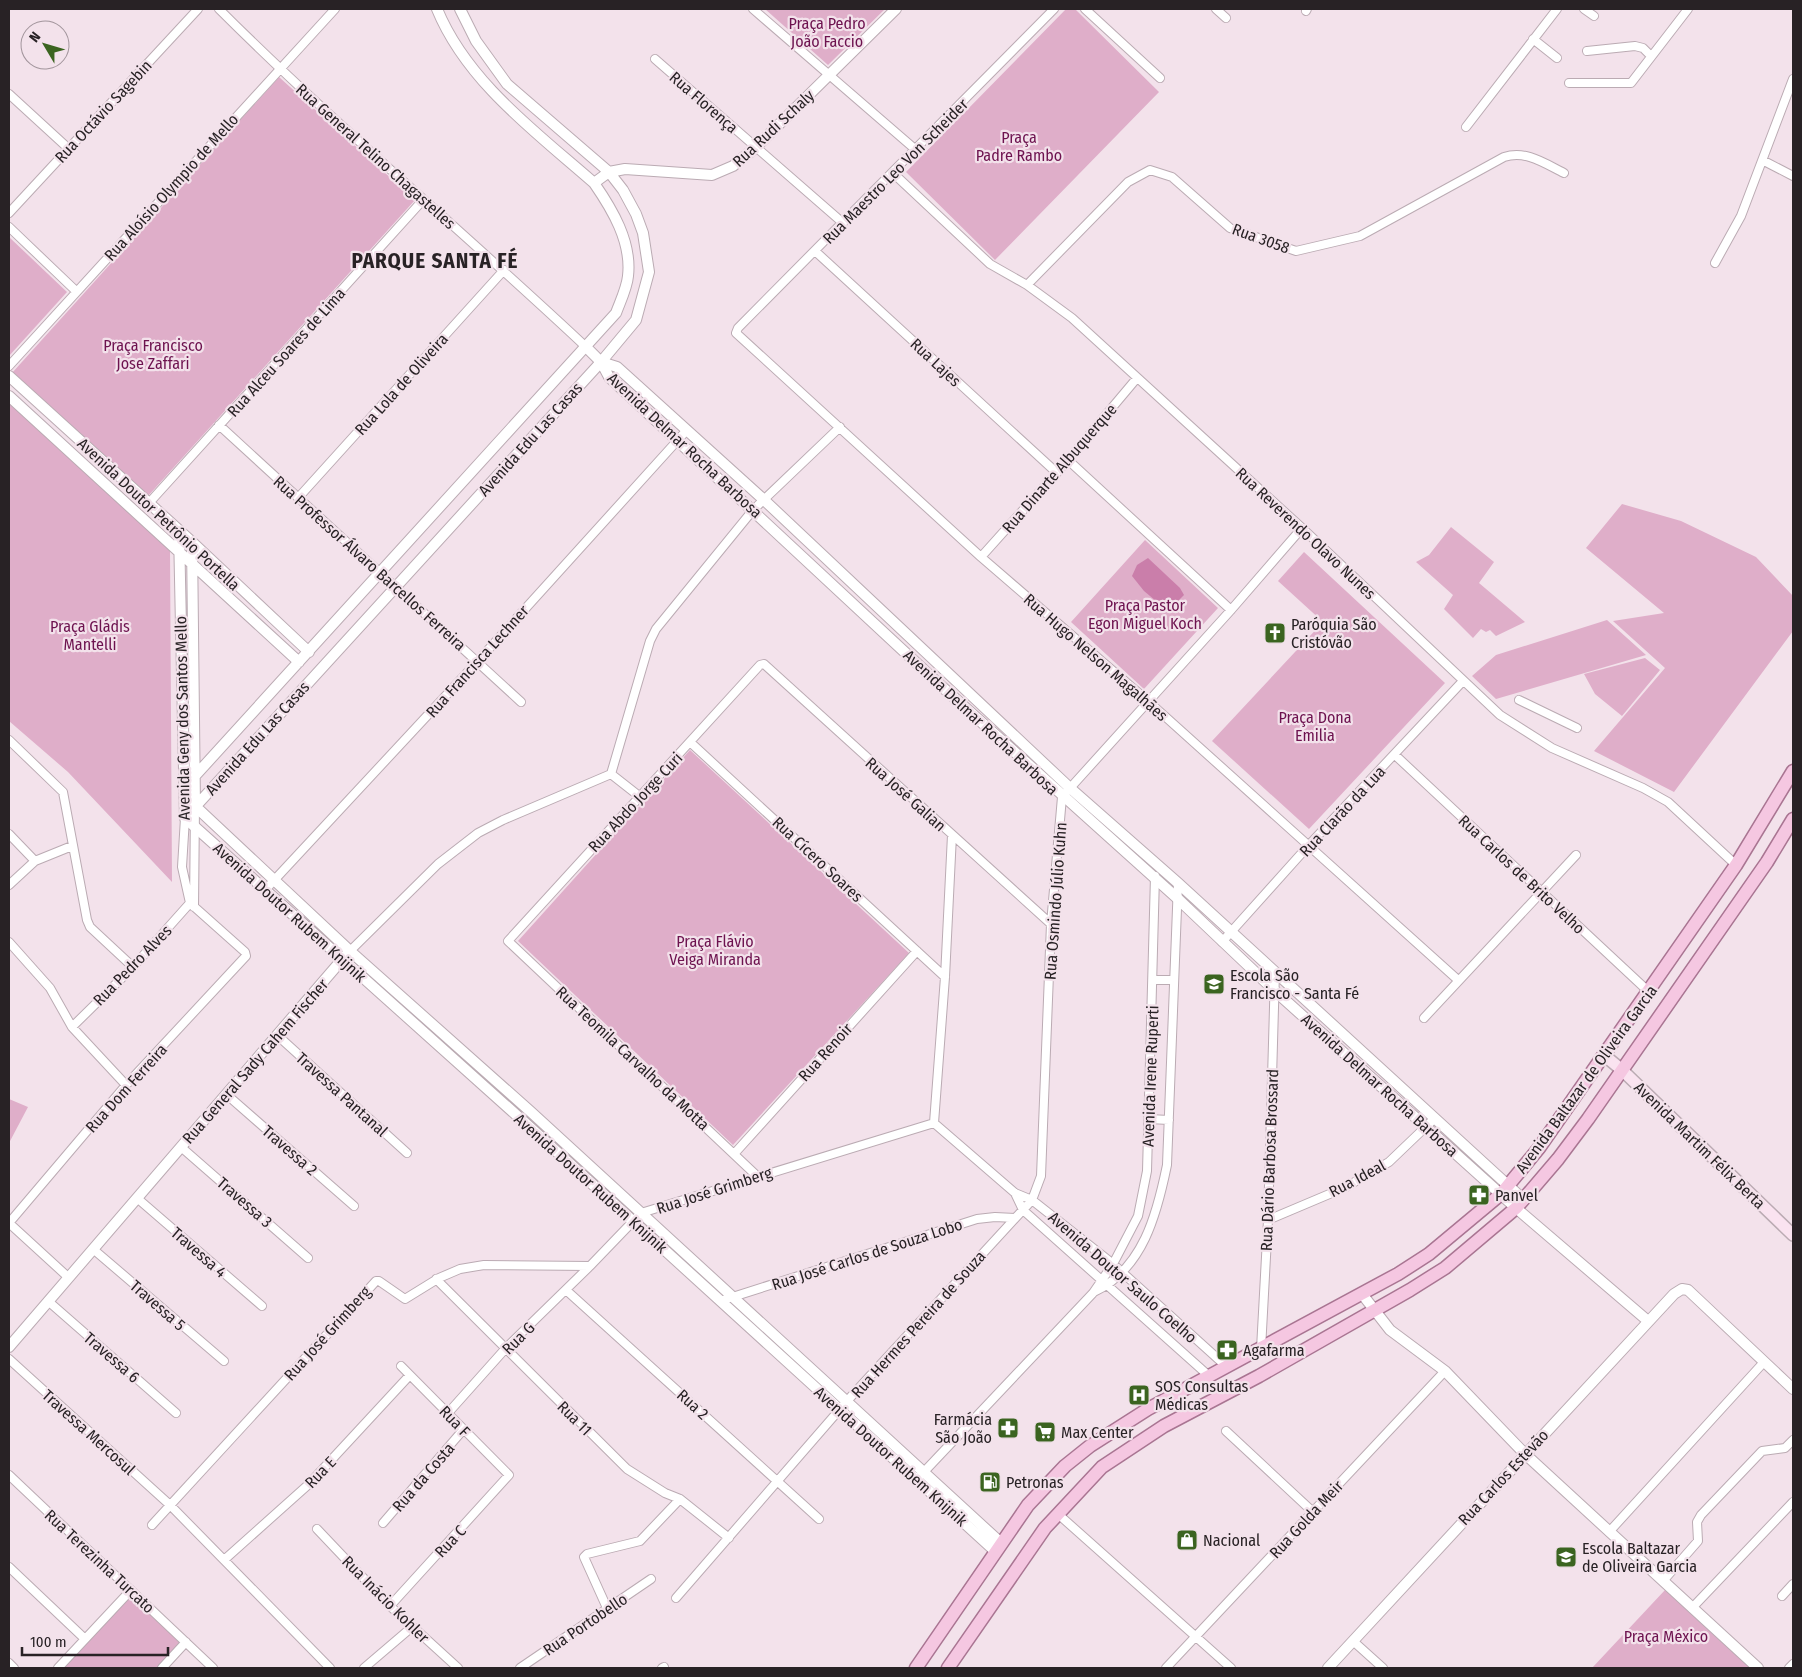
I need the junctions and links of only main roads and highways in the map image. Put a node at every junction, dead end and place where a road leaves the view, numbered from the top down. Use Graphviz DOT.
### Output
graph roads {
  1 [pos="1793,771"];
  2 [pos="1793,819"];
  3 [pos="1605,1056"];
  4 [pos="1622,1070"];
  5 [pos="1793,1235"];
  6 [pos="916,1668"];
  7 [pos="948,1668"];
  1 -- 3 [label="main road, Avenida Baltazar de Oliveira Garcia"];
  2 -- 4 [label="main road, Avenida Baltazar de Oliveira Garcia"];
  3 -- 4 [label="main road, Avenida Martim Félix Berta"];
  3 -- 6 [label="main road, Avenida Baltazar de Oliveira Garcia"];
  4 -- 5 [label="main road, Avenida Martim Félix Berta"];
  4 -- 7 [label="main road, Avenida Baltazar de Oliveira Garcia"];
}
